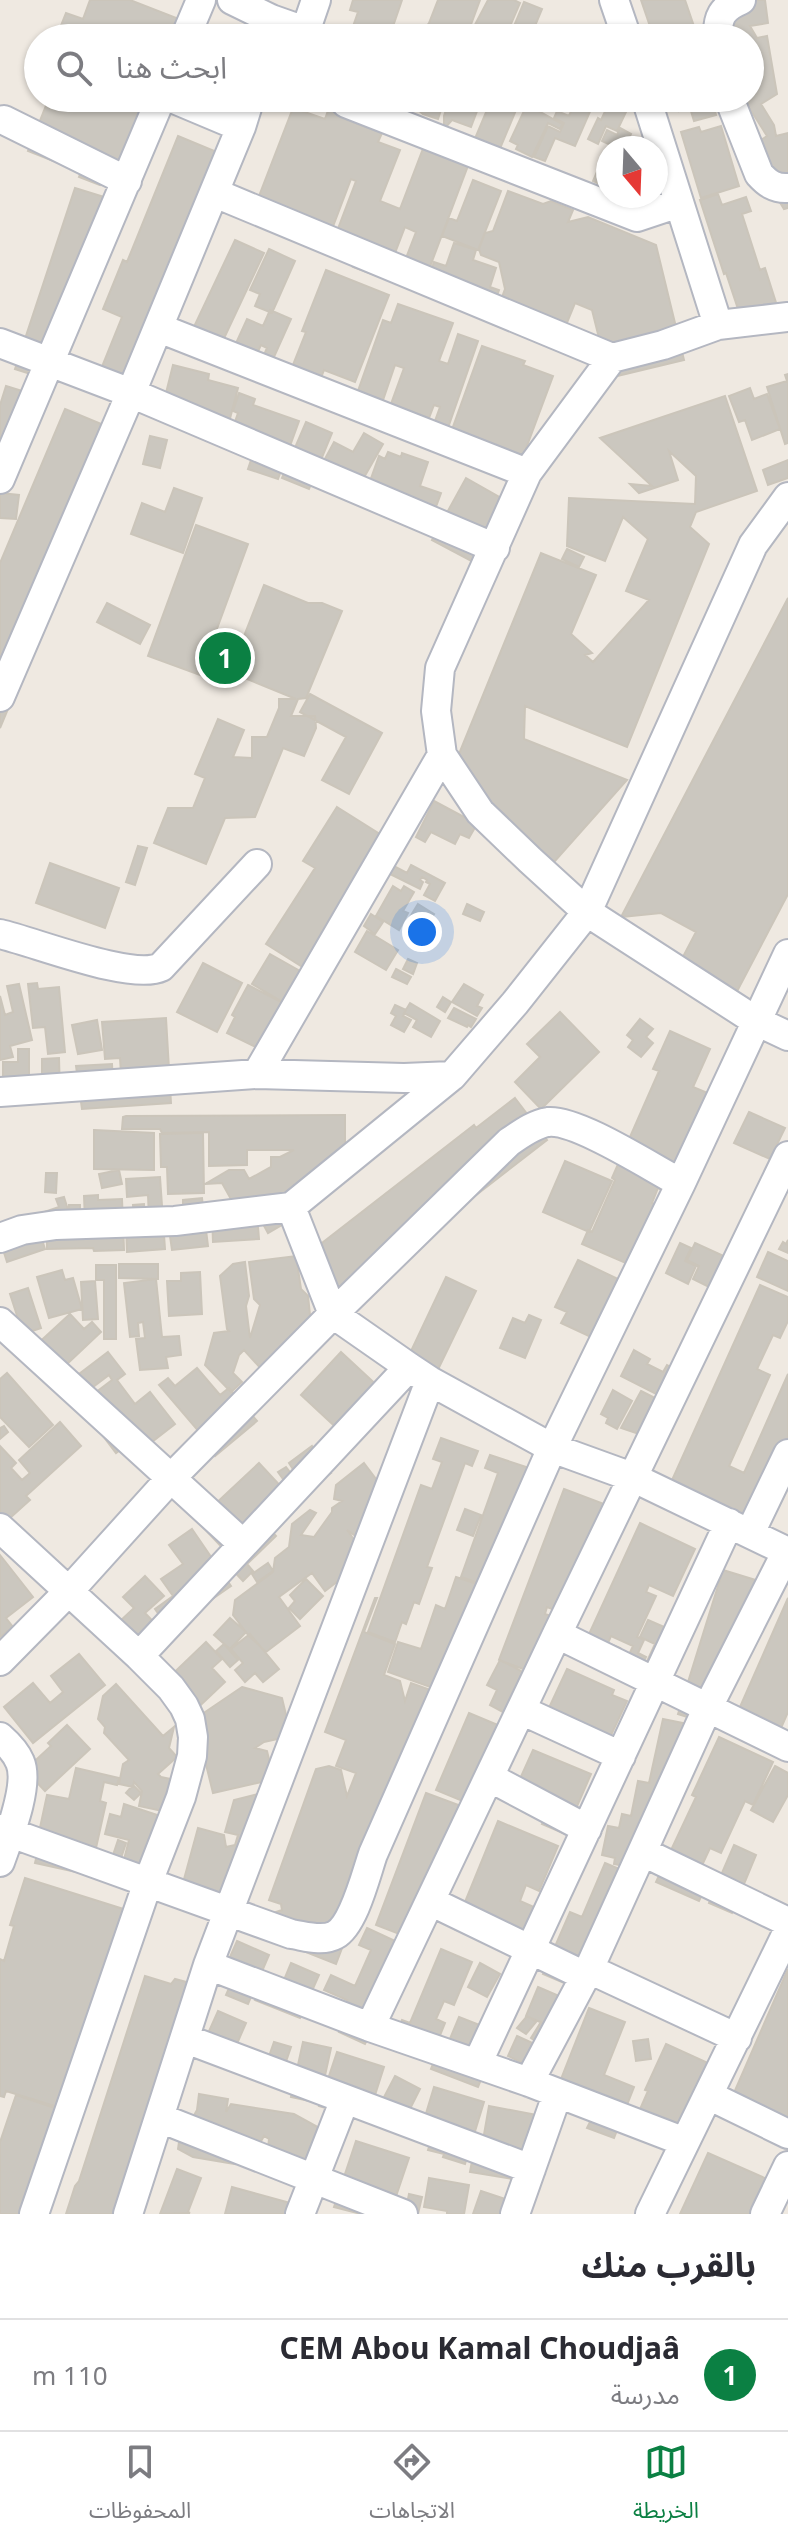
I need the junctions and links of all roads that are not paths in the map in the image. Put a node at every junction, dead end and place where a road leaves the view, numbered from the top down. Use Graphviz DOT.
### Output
graph roads {
  1 [pos="201,0"];
  2 [pos="232,0"];
  3 [pos="316,0"];
  4 [pos="614,0"];
  5 [pos="741,0"];
  6 [pos="191,24"];
  7 [pos="282,24"];
  8 [pos="308,24"];
  9 [pos="622,24"];
  10 [pos="717,24"];
  11 [pos="155,112"];
  12 [pos="205,112"];
  13 [pos="246,112"];
  14 [pos="368,112"];
  15 [pos="657,112"];
  16 [pos="735,112"];
  17 [pos="4,120"];
  18 [pos="241,127"];
  19 [pos="127,181"];
  20 [pos="788,188"];
  21 [pos="215,193"];
  22 [pos="679,203"];
  23 [pos="788,317"];
  24 [pos="718,325"];
  25 [pos="159,328"];
  26 [pos="0,343"];
  27 [pos="612,358"];
  28 [pos="50,363"];
  29 [pos="131,393"];
  30 [pos="527,473"];
  31 [pos="0,479"];
  32 [pos="788,497"];
  33 [pos="495,548"];
  34 [pos="0,697"];
  35 [pos="442,755"];
  36 [pos="257,864"];
  37 [pos="587,912"];
  38 [pos="0,934"];
  39 [pos="788,954"];
  40 [pos="756,1021"];
  41 [pos="788,1036"];
  42 [pos="257,1074"];
  43 [pos="452,1076"];
  44 [pos="0,1092"];
  45 [pos="788,1156"];
  46 [pos="681,1183"];
  47 [pos="291,1207"];
  48 [pos="0,1238"];
  49 [pos="333,1314"];
  50 [pos="0,1322"];
  51 [pos="420,1374"];
  52 [pos="552,1448"];
  53 [pos="788,1454"];
  54 [pos="632,1477"];
  55 [pos="171,1478"];
  56 [pos="0,1528"];
  57 [pos="740,1528"];
  58 [pos="243,1544"];
  59 [pos="787,1551"];
  60 [pos="68,1592"];
  61 [pos="557,1634"];
  62 [pos="139,1656"];
  63 [pos="0,1661"];
  64 [pos="655,1682"];
  65 [pos="707,1709"];
  66 [pos="521,1710"];
  67 [pos="0,1737"];
  68 [pos="788,1747"];
  69 [pos="621,1756"];
  70 [pos="489,1777"];
  71 [pos="587,1829"];
  72 [pos="5,1831"];
  73 [pos="643,1852"];
  74 [pos="0,1862"];
  75 [pos="148,1882"];
  76 [pos="430,1901"];
  77 [pos="230,1912"];
  78 [pos="788,1922"];
  79 [pos="788,1931"];
  80 [pos="532,1949"];
  81 [pos="208,1965"];
  82 [pos="587,1973"];
  83 [pos="370,2027"];
  84 [pos="737,2038"];
  85 [pos="186,2039"];
  86 [pos="477,2064"];
  87 [pos="529,2082"];
  88 [pos="557,2095"];
  89 [pos="708,2095"];
  90 [pos="345,2099"];
  91 [pos="160,2118"];
  92 [pos="788,2134"];
  93 [pos="685,2142"];
  94 [pos="788,2166"];
  95 [pos="531,2169"];
  96 [pos="313,2179"];
  97 [pos="394,2212"];
  98 [pos="34,2214"];
  99 [pos="128,2214"];
  100 [pos="300,2214"];
  101 [pos="515,2214"];
  102 [pos="650,2214"];
  103 [pos="765,2214"];
  1 -- 6 [label="street"];
  2 -- 7 [label="street"];
  3 -- 8 [label="street"];
  4 -- 9 [label="street"];
  5 -- 10 [label="street"];
  11 -- 19 [label="street"];
  12 -- 18 [label="street"];
  13 -- 18 [label="street"];
  14 -- 22 [label="street"];
  15 -- 22 [label="street"];
  16 -- 20 [label="street"];
  17 -- 19 [label="street"];
  18 -- 21 [label="street"];
  19 -- 28 [label="street"];
  21 -- 25 [label="street"];
  21 -- 27 [label="street"];
  22 -- 24 [label="street"];
  23 -- 24 [label="street"];
  24 -- 27 [label="street"];
  25 -- 29 [label="street"];
  25 -- 30 [label="street"];
  26 -- 28 [label="street"];
  27 -- 30 [label="street"];
  28 -- 29 [label="street"];
  28 -- 31 [label="street"];
  29 -- 33 [label="street"];
  29 -- 34 [label="street"];
  30 -- 33 [label="street"];
  32 -- 37 [label="street"];
  33 -- 35 [label="street"];
  35 -- 37 [label="street"];
  35 -- 42 [label="street"];
  36 -- 38 [label="street"];
  37 -- 40 [label="street"];
  37 -- 43 [label="street"];
  39 -- 40 [label="street"];
  40 -- 41 [label="street"];
  40 -- 46 [label="street"];
  42 -- 43 [label="street"];
  42 -- 44 [label="street"];
  43 -- 47 [label="street"];
  45 -- 54 [label="street"];
  46 -- 49 [label="street"];
  46 -- 52 [label="street"];
  47 -- 48 [label="street"];
  47 -- 49 [label="street"];
  49 -- 51 [label="street"];
  49 -- 55 [label="street"];
  50 -- 55 [label="street"];
  51 -- 52 [label="street"];
  51 -- 58 [label="street"];
  51 -- 77 [label="street"];
  52 -- 54 [label="street"];
  52 -- 77 [label="street"];
  53 -- 57 [label="street"];
  54 -- 57 [label="street"];
  54 -- 61 [label="street"];
  55 -- 58 [label="street"];
  55 -- 60 [label="street"];
  56 -- 60 [label="street"];
  57 -- 59 [label="street"];
  57 -- 64 [label="street"];
  58 -- 62 [label="street"];
  59 -- 65 [label="street"];
  60 -- 62 [label="street"];
  60 -- 63 [label="street"];
  61 -- 64 [label="street"];
  61 -- 66 [label="street"];
  62 -- 75 [label="street"];
  64 -- 65 [label="street"];
  64 -- 69 [label="street"];
  65 -- 68 [label="street"];
  65 -- 73 [label="street"];
  66 -- 69 [label="street"];
  66 -- 70 [label="street"];
  67 -- 72 [label="street"];
  69 -- 71 [label="street"];
  70 -- 71 [label="street"];
  70 -- 76 [label="street"];
  71 -- 80 [label="street"];
  72 -- 74 [label="street"];
  72 -- 75 [label="street"];
  73 -- 78 [label="street"];
  73 -- 82 [label="street"];
  75 -- 77 [label="street"];
  75 -- 98 [label="street"];
  76 -- 80 [label="street"];
  76 -- 83 [label="street"];
  77 -- 81 [label="street"];
  79 -- 84 [label="street"];
  80 -- 82 [label="street"];
  80 -- 86 [label="street"];
  81 -- 83 [label="street"];
  81 -- 85 [label="street"];
  82 -- 84 [label="street"];
  82 -- 87 [label="street"];
  83 -- 86 [label="street"];
  84 -- 89 [label="street"];
  85 -- 90 [label="street"];
  85 -- 91 [label="street"];
  86 -- 87 [label="street"];
  87 -- 88 [label="street"];
  88 -- 93 [label="street"];
  88 -- 95 [label="street"];
  89 -- 92 [label="street"];
  89 -- 93 [label="street"];
  90 -- 95 [label="street"];
  90 -- 96 [label="street"];
  91 -- 96 [label="street"];
  91 -- 99 [label="street"];
  93 -- 102 [label="street"];
  94 -- 103 [label="street"];
  95 -- 101 [label="street"];
  96 -- 97 [label="street"];
  96 -- 100 [label="street"];
}
